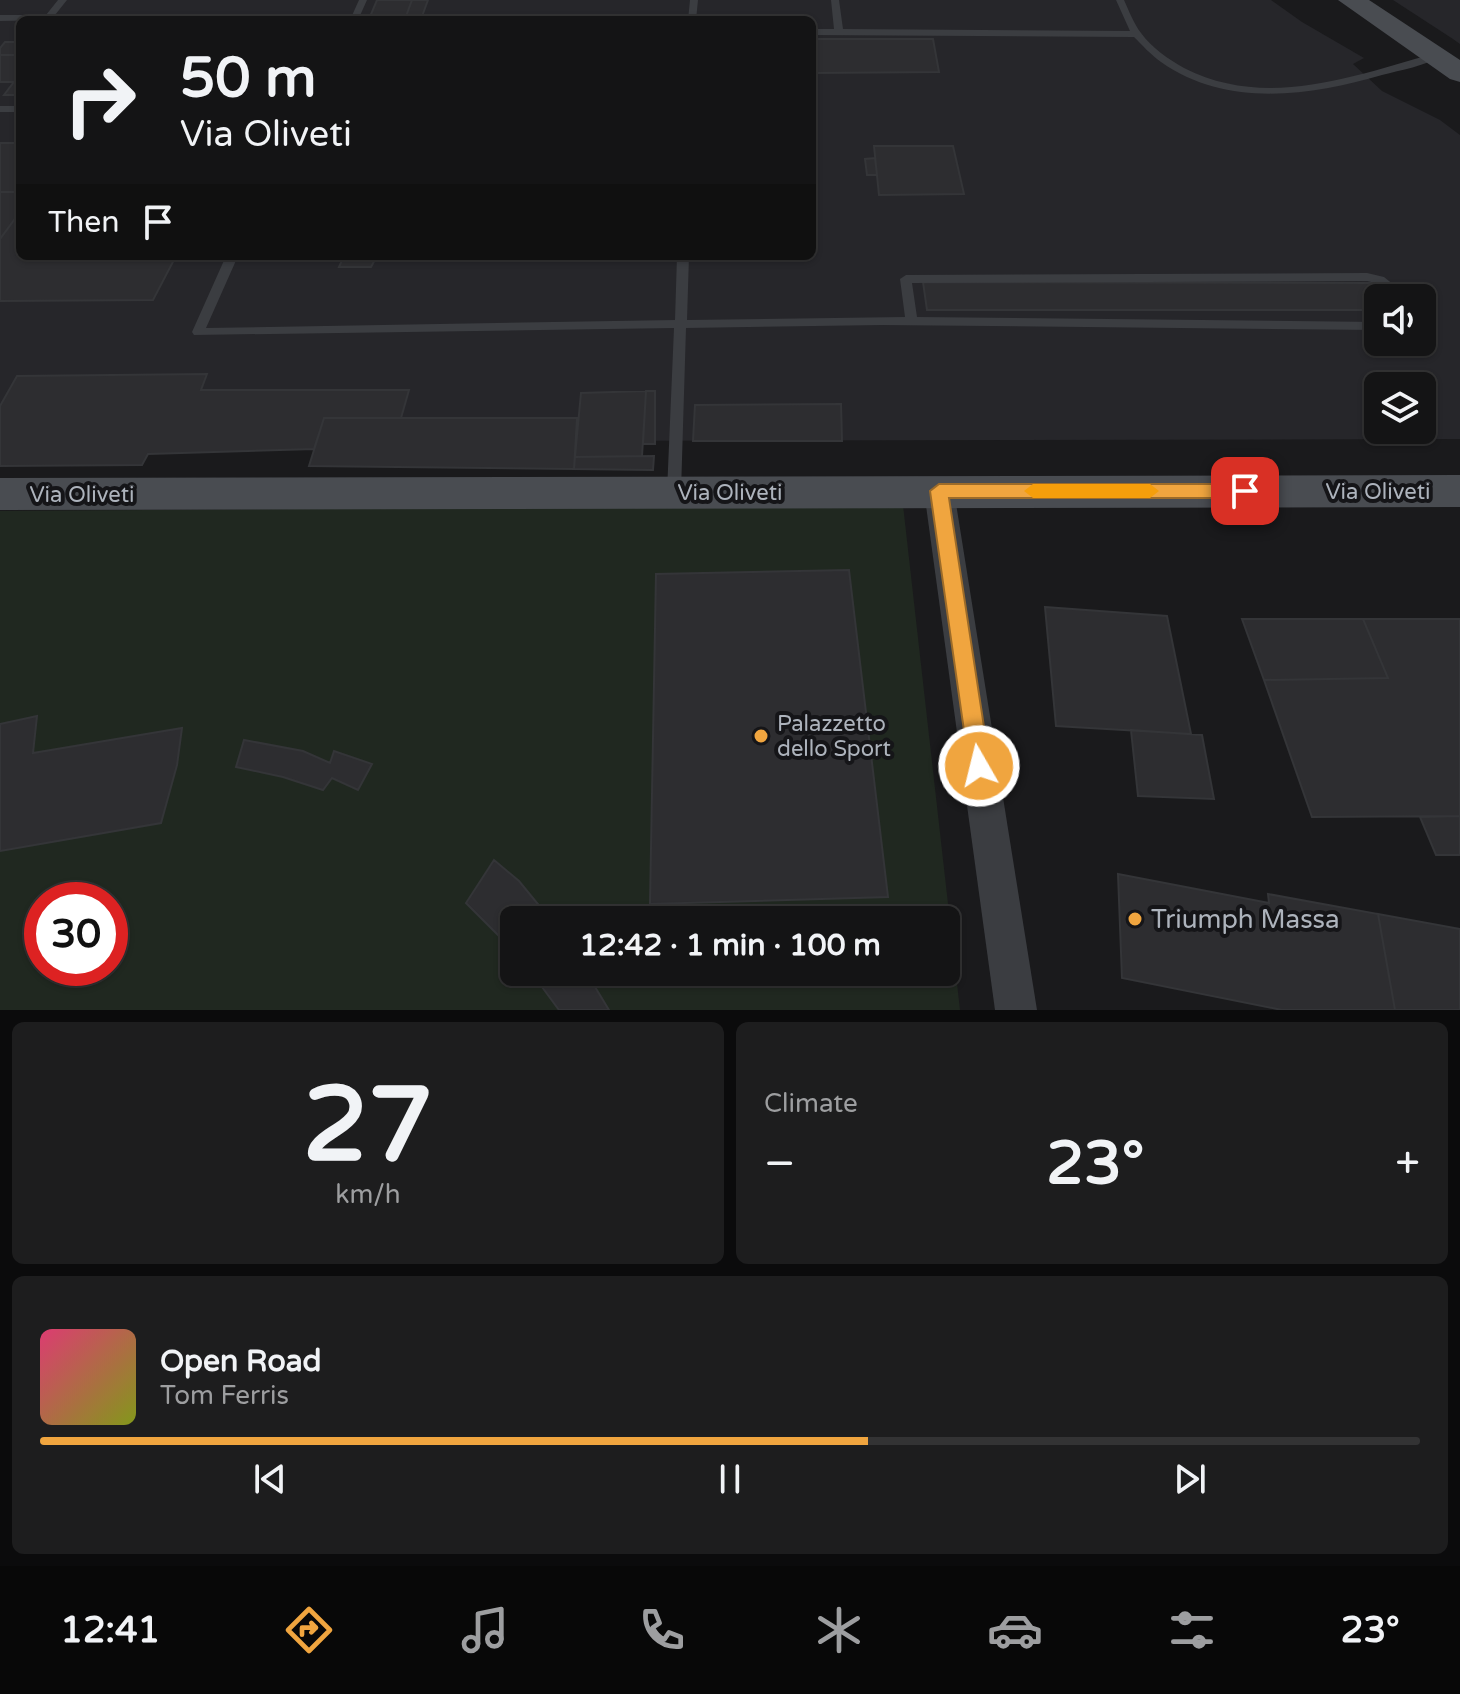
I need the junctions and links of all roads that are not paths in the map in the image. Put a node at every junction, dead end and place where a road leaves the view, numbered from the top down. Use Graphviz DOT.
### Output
graph roads {
  1 [pos="835,0"];
  2 [pos="1120,0"];
  3 [pos="1351,0"];
  4 [pos="816,32"];
  5 [pos="839,32"];
  6 [pos="1136,34"];
  7 [pos="1436,56"];
  8 [pos="1460,73"];
  9 [pos="230,260"];
  10 [pos="683,260"];
  11 [pos="1385,284"];
  12 [pos="912,322"];
  13 [pos="680,326"];
  14 [pos="1364,326"];
  15 [pos="939,491"];
  16 [pos="1460,491"];
  17 [pos="674,492"];
  18 [pos="0,494"];
  19 [pos="1016,1010"];
  1 -- 5 [label="lane"];
  2 -- 6 [label="lane"];
  3 -- 7 [label="main road"];
  4 -- 5 [label="lane"];
  5 -- 6 [label="lane"];
  6 -- 7 [label="lane"];
  7 -- 8 [label="main road"];
  9 -- 13 [label="lane"];
  10 -- 13 [label="lane"];
  11 -- 12 [label="lane"];
  12 -- 13 [label="lane"];
  12 -- 14 [label="lane"];
  13 -- 17 [label="lane"];
  15 -- 16 [label="main road, Via Oliveti"];
  15 -- 17 [label="main road, Via Oliveti"];
  15 -- 19 [label="street"];
  17 -- 18 [label="main road, Via Oliveti"];
}
